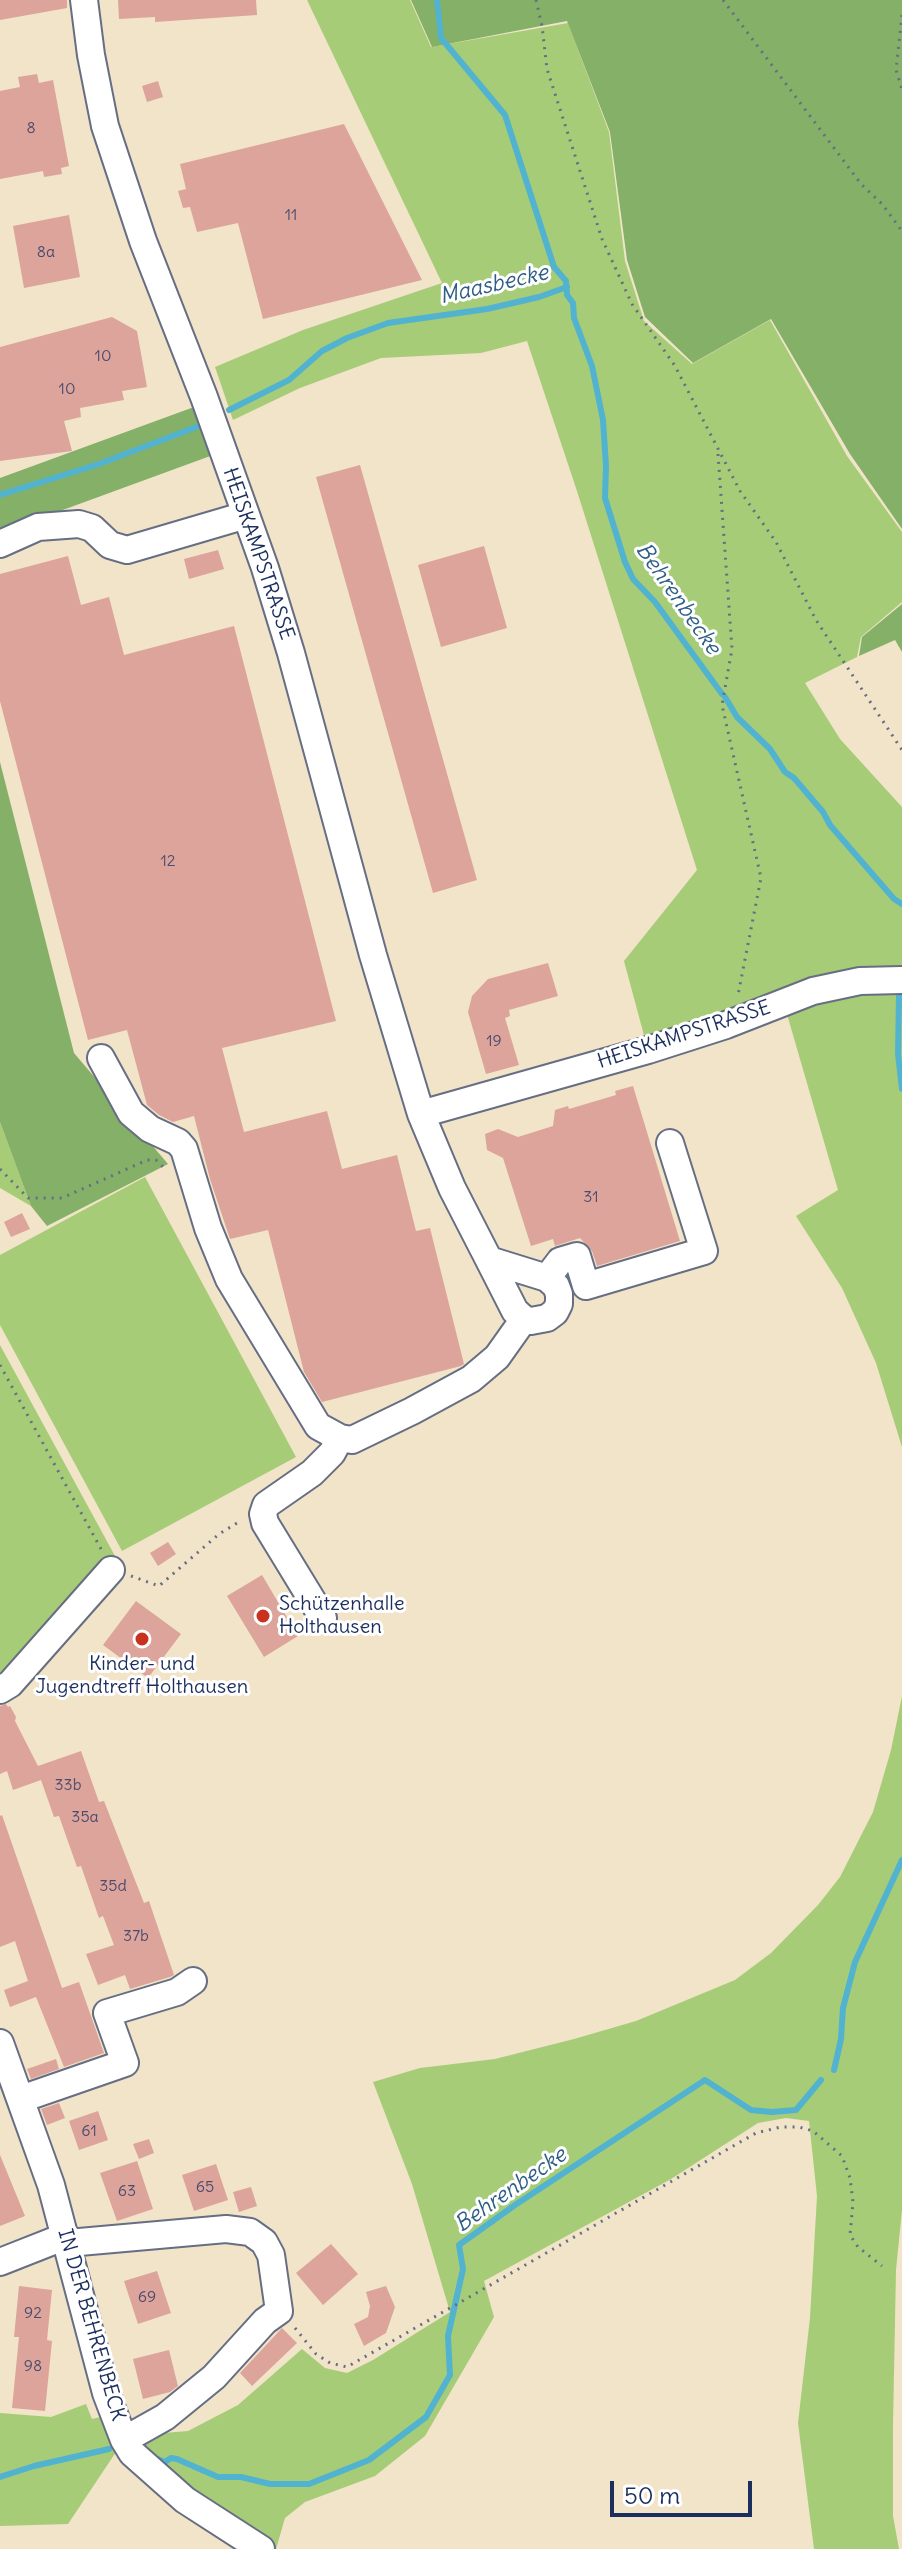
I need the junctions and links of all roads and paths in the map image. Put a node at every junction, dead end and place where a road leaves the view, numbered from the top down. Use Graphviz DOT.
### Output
graph roads {
  1 [pos="84,0"];
  2 [pos="536,0"];
  3 [pos="723,0"];
  4 [pos="902,15"];
  5 [pos="902,89"];
  6 [pos="902,231"];
  7 [pos="717,450"];
  8 [pos="246,515"];
  9 [pos="0,544"];
  10 [pos="902,750"];
  11 [pos="902,980"];
  12 [pos="733,1022"];
  13 [pos="101,1058"];
  14 [pos="421,1114"];
  15 [pos="670,1143"];
  16 [pos="0,1169"];
  17 [pos="173,1179"];
  18 [pos="489,1260"];
  19 [pos="547,1278"];
  20 [pos="524,1319"];
  21 [pos="0,1365"];
  22 [pos="340,1438"];
  23 [pos="266,1505"];
  24 [pos="111,1570"];
  25 [pos="323,1618"];
  26 [pos="0,1690"];
  27 [pos="193,1981"];
  28 [pos="0,2043"];
  29 [pos="21,2099"];
  30 [pos="67,2239"];
  31 [pos="0,2262"];
  32 [pos="882,2266"];
  33 [pos="279,2311"];
  34 [pos="124,2440"];
  35 [pos="261,2549"];
  1 -- 8 [label="street, HEISKAMPSTRASSE"];
  2 -- 7 [label="path"];
  3 -- 6 [label="path"];
  4 -- 5 [label="path"];
  7 -- 10 [label="path"];
  7 -- 12 [label="path"];
  8 -- 9 [label="street"];
  8 -- 14 [label="street, HEISKAMPSTRASSE"];
  11 -- 12 [label="street, HEISKAMPSTRASSE"];
  12 -- 14 [label="street, HEISKAMPSTRASSE"];
  13 -- 22 [label="street"];
  14 -- 18 [label="street, HEISKAMPSTRASSE"];
  15 -- 19 [label="street"];
  16 -- 17 [label="path"];
  18 -- 19 [label="street"];
  18 -- 20 [label="street, HEISKAMPSTRASSE"];
  19 -- 20 [label="street"];
  20 -- 22 [label="street"];
  21 -- 24 [label="path"];
  22 -- 23 [label="street"];
  23 -- 24 [label="path"];
  23 -- 25 [label="street"];
  24 -- 26 [label="street"];
  27 -- 29 [label="street"];
  28 -- 29 [label="street, IN DER BEHRENBECK"];
  29 -- 30 [label="street, IN DER BEHRENBECK"];
  30 -- 31 [label="street"];
  30 -- 33 [label="street"];
  30 -- 34 [label="street, IN DER BEHRENBECK"];
  32 -- 33 [label="path"];
  33 -- 34 [label="street"];
  34 -- 35 [label="street, IN DER BEHRENBECK"];
}
